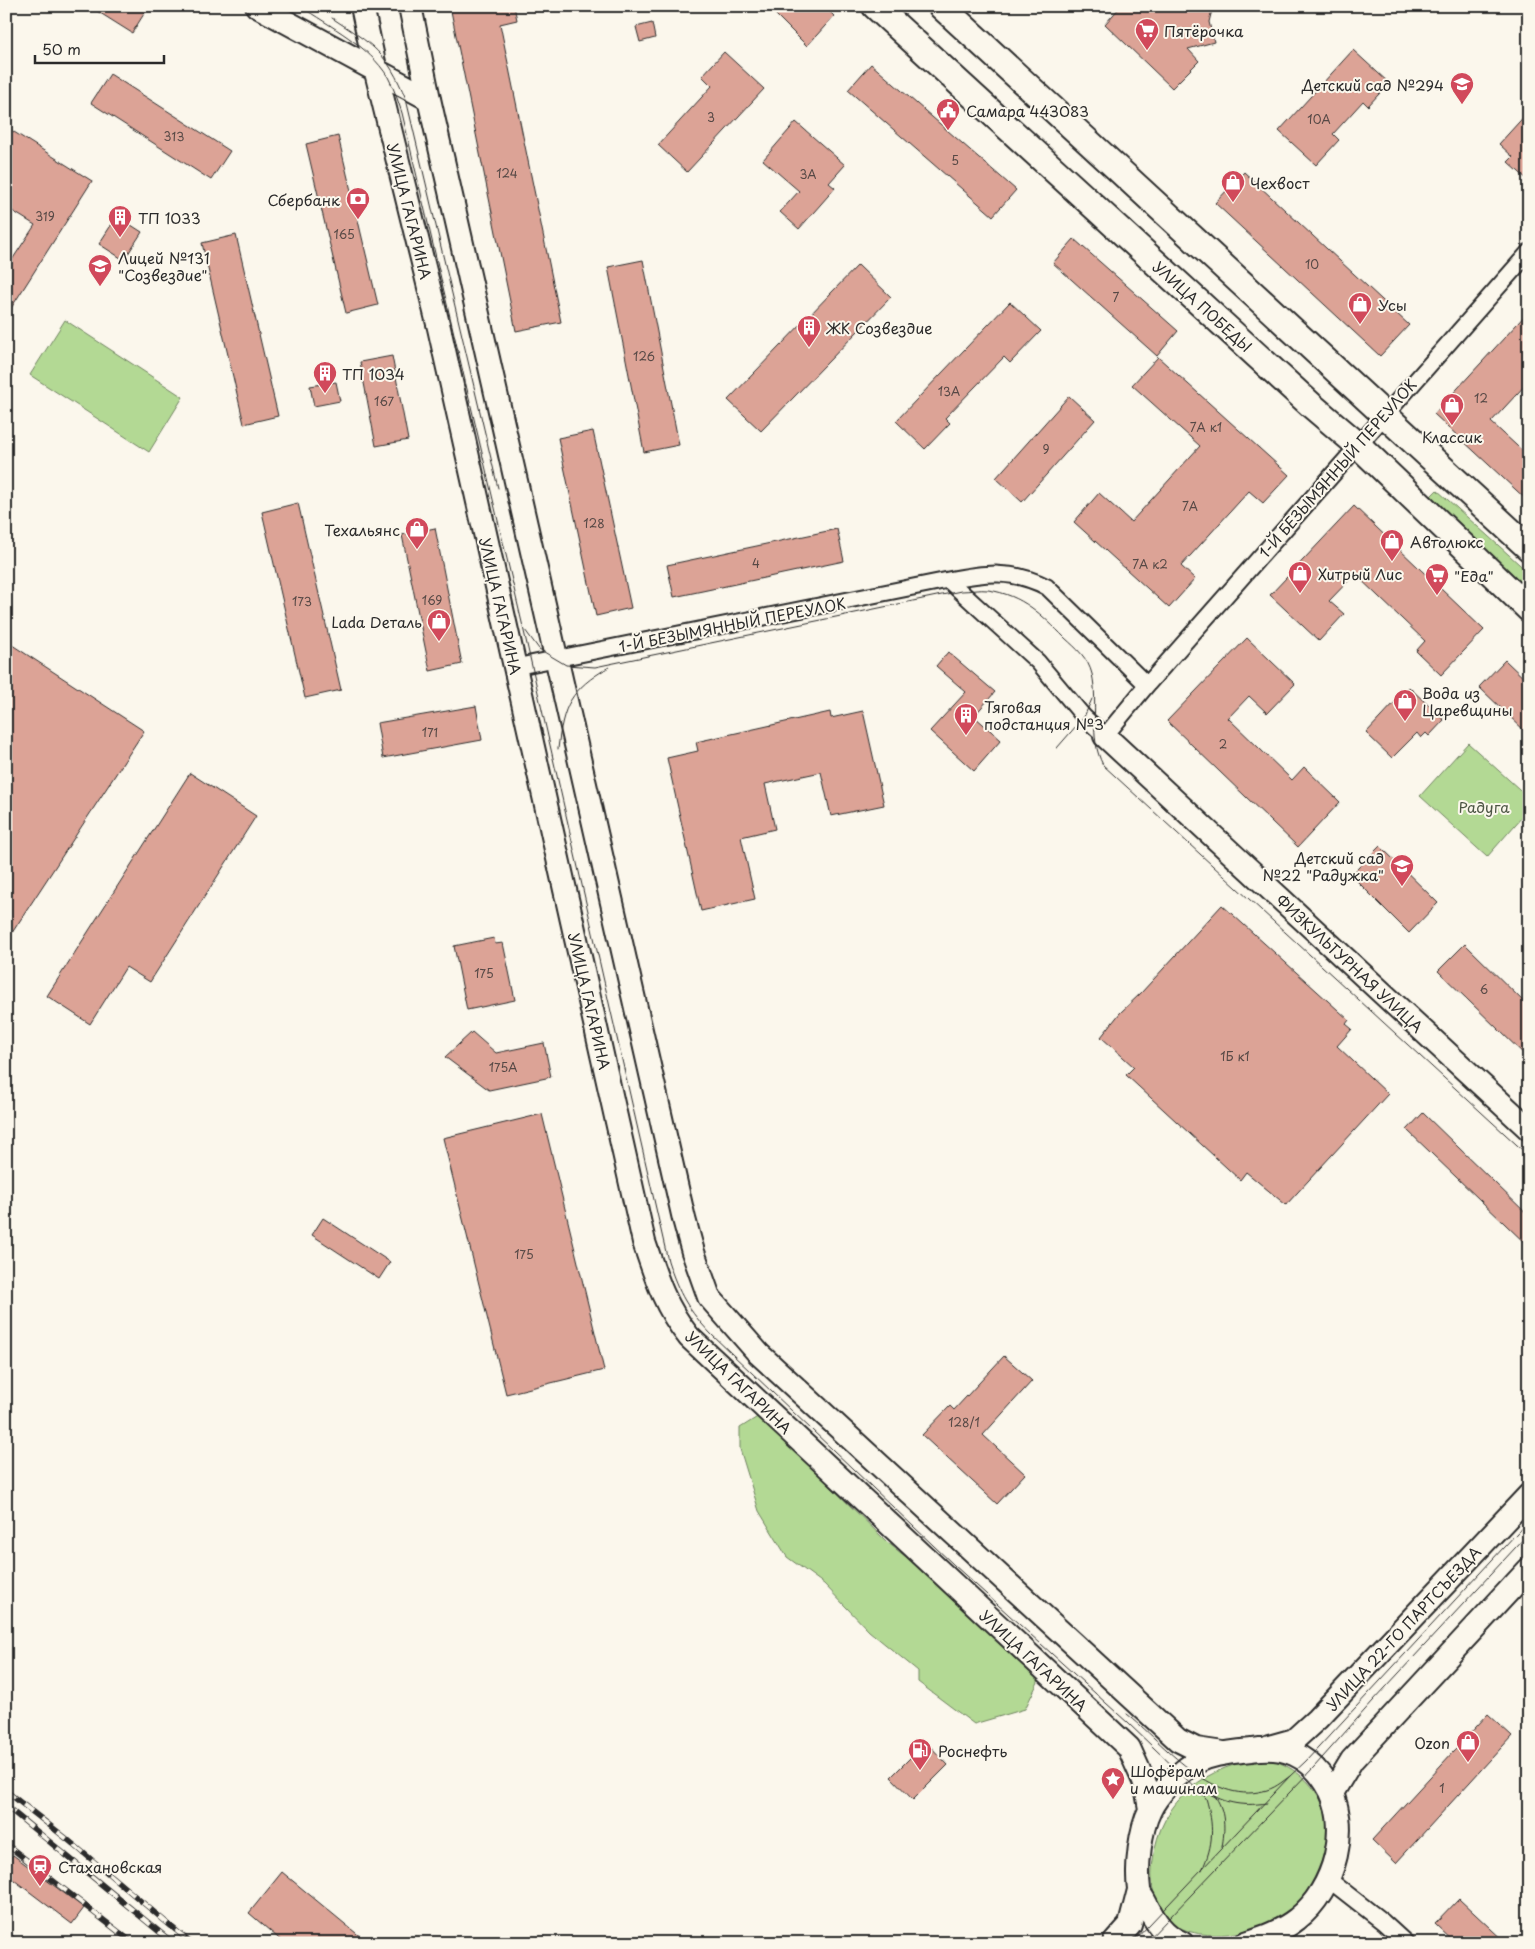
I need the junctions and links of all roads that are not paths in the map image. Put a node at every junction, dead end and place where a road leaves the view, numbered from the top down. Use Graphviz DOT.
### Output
graph roads {
  1 [pos="257,6"];
  2 [pos="362,6"];
  3 [pos="410,6"];
  4 [pos="875,6"];
  5 [pos="941,6"];
  6 [pos="376,72"];
  7 [pos="429,99"];
  8 [pos="1529,252"];
  9 [pos="1384,415"];
  10 [pos="1358,445"];
  11 [pos="1529,548"];
  12 [pos="948,580"];
  13 [pos="1529,609"];
  14 [pos="556,660"];
  15 [pos="515,667"];
  16 [pos="1147,684"];
  17 [pos="1105,736"];
  18 [pos="1529,1128"];
  19 [pos="1529,1495"];
  20 [pos="1529,1569"];
  21 [pos="1270,1747"];
  22 [pos="1224,1753"];
  23 [pos="1332,1793"];
  24 [pos="1150,1809"];
  25 [pos="1328,1879"];
  26 [pos="1139,1890"];
  27 [pos="1114,1943"];
  28 [pos="1182,1943"];
  29 [pos="1246,1943"];
  30 [pos="1406,1943"];
  1 -- 6 [label="main road"];
  2 -- 6 [label="main road, УЛИЦА ГАГАРИНА"];
  3 -- 7 [label="main road"];
  4 -- 10 [label="main road, УЛИЦА ПОБЕДЫ"];
  5 -- 9 [label="main road"];
  6 -- 7 [label="main road"];
  6 -- 15 [label="main road, УЛИЦА ГАГАРИНА"];
  7 -- 14 [label="main road"];
  8 -- 9 [label="street, 1-Й БЕЗЫМЯННЫЙ ПЕРЕУЛОК"];
  9 -- 10 [label="street, 1-Й БЕЗЫМЯННЫЙ ПЕРЕУЛОК"];
  9 -- 11 [label="main road"];
  10 -- 13 [label="main road, УЛИЦА ПОБЕДЫ"];
  10 -- 16 [label="street, 1-Й БЕЗЫМЯННЫЙ ПЕРЕУЛОК"];
  12 -- 14 [label="street, 1-Й БЕЗЫМЯННЫЙ ПЕРЕУЛОК"];
  12 -- 16 [label="street, 1-Й БЕЗЫМЯННЫЙ ПЕРЕУЛОК"];
  12 -- 17 [label="street"];
  14 -- 15 [label="street, 1-Й БЕЗЫМЯННЫЙ ПЕРЕУЛОК"];
  14 -- 22 [label="main road"];
  15 -- 24 [label="main road, УЛИЦА ГАГАРИНА"];
  16 -- 17 [label="street, 1-Й БЕЗЫМЯННЫЙ ПЕРЕУЛОК"];
  17 -- 18 [label="main road, ФИЗКУЛЬТУРНАЯ УЛИЦА"];
  19 -- 21 [label="main road, УЛИЦА 22-ГО ПАРТСЪЕЗДА"];
  20 -- 23 [label="main road"];
  21 -- 22 [label="main road"];
  21 -- 23 [label="main road"];
  22 -- 24 [label="main road"];
  23 -- 25 [label="main road"];
  24 -- 26 [label="main road"];
  25 -- 29 [label="main road"];
  25 -- 30 [label="street"];
  26 -- 27 [label="main road"];
  26 -- 28 [label="main road"];
}
